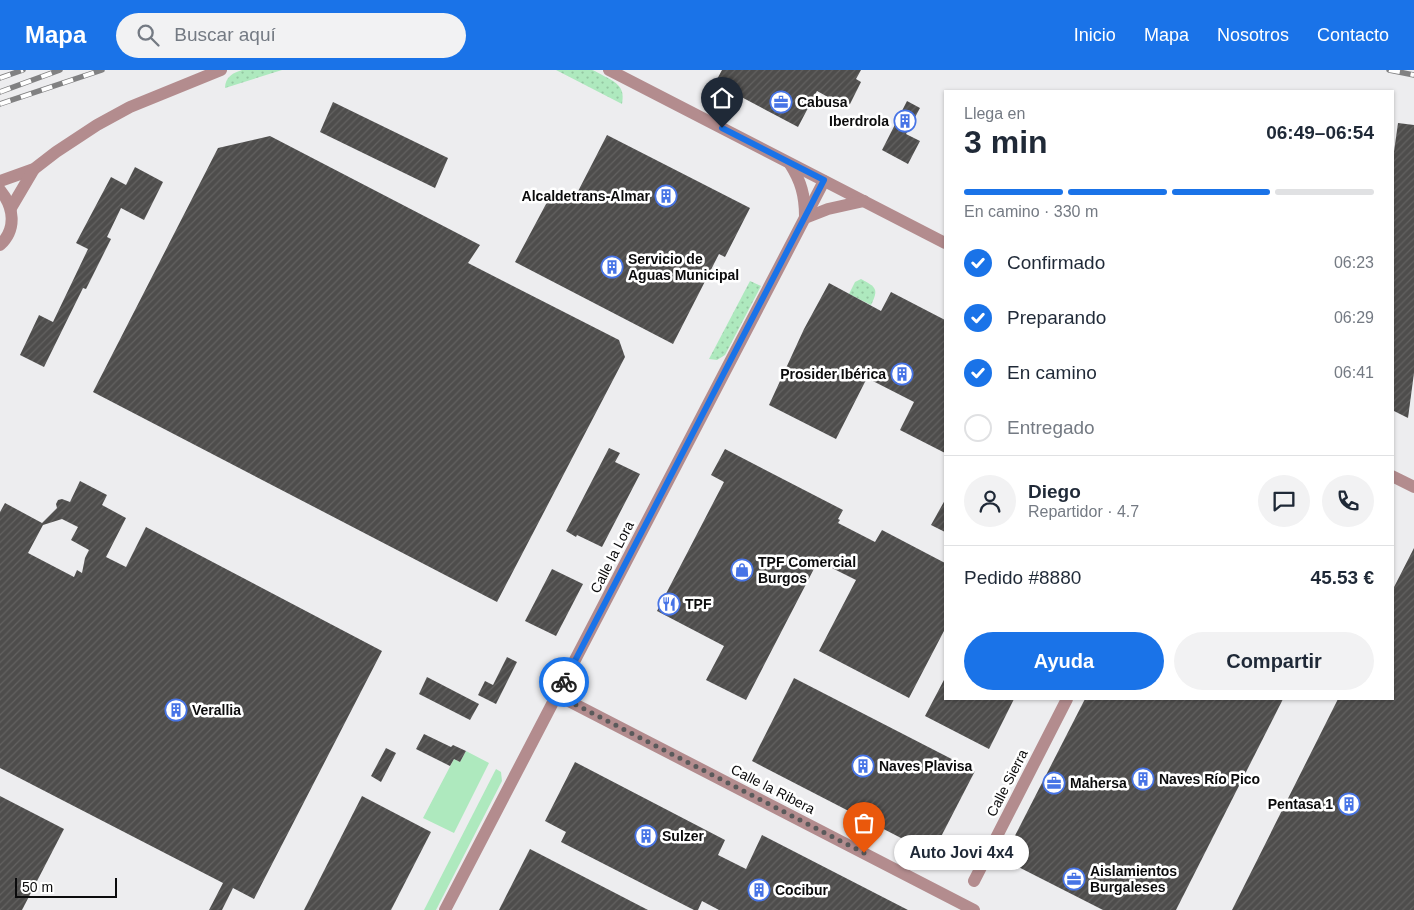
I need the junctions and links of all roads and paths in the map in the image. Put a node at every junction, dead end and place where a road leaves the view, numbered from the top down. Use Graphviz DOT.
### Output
graph roads {
  1 [pos="220,70"];
  2 [pos="608,70"];
  3 [pos="790,163"];
  4 [pos="34,169"];
  5 [pos="824,180"];
  6 [pos="0,181"];
  7 [pos="0,190"];
  8 [pos="864,201"];
  9 [pos="11,208"];
  10 [pos="805,218"];
  11 [pos="944,242"];
  12 [pos="0,245"];
  13 [pos="1394,477"];
  14 [pos="1414,487"];
  15 [pos="557,695"];
  16 [pos="1066,700"];
  17 [pos="974,880"];
  18 [pos="446,910"];
  19 [pos="974,910"];
  1 -- 4 [label="street"];
  2 -- 3 [label="street"];
  3 -- 5 [label="street"];
  3 -- 10 [label="street"];
  4 -- 6 [label="street"];
  4 -- 9 [label="street"];
  5 -- 8 [label="street"];
  5 -- 10 [label="street, Calle la Lora"];
  7 -- 9 [label="street"];
  8 -- 10 [label="street"];
  8 -- 11 [label="street"];
  9 -- 12 [label="street"];
  10 -- 15 [label="street, Calle la Lora"];
  13 -- 14 [label="street"];
  15 -- 18 [label="street, Calle la Lora"];
  15 -- 19 [label="street, Calle la Ribera"];
  16 -- 17 [label="street, Calle Sierra"];
}
